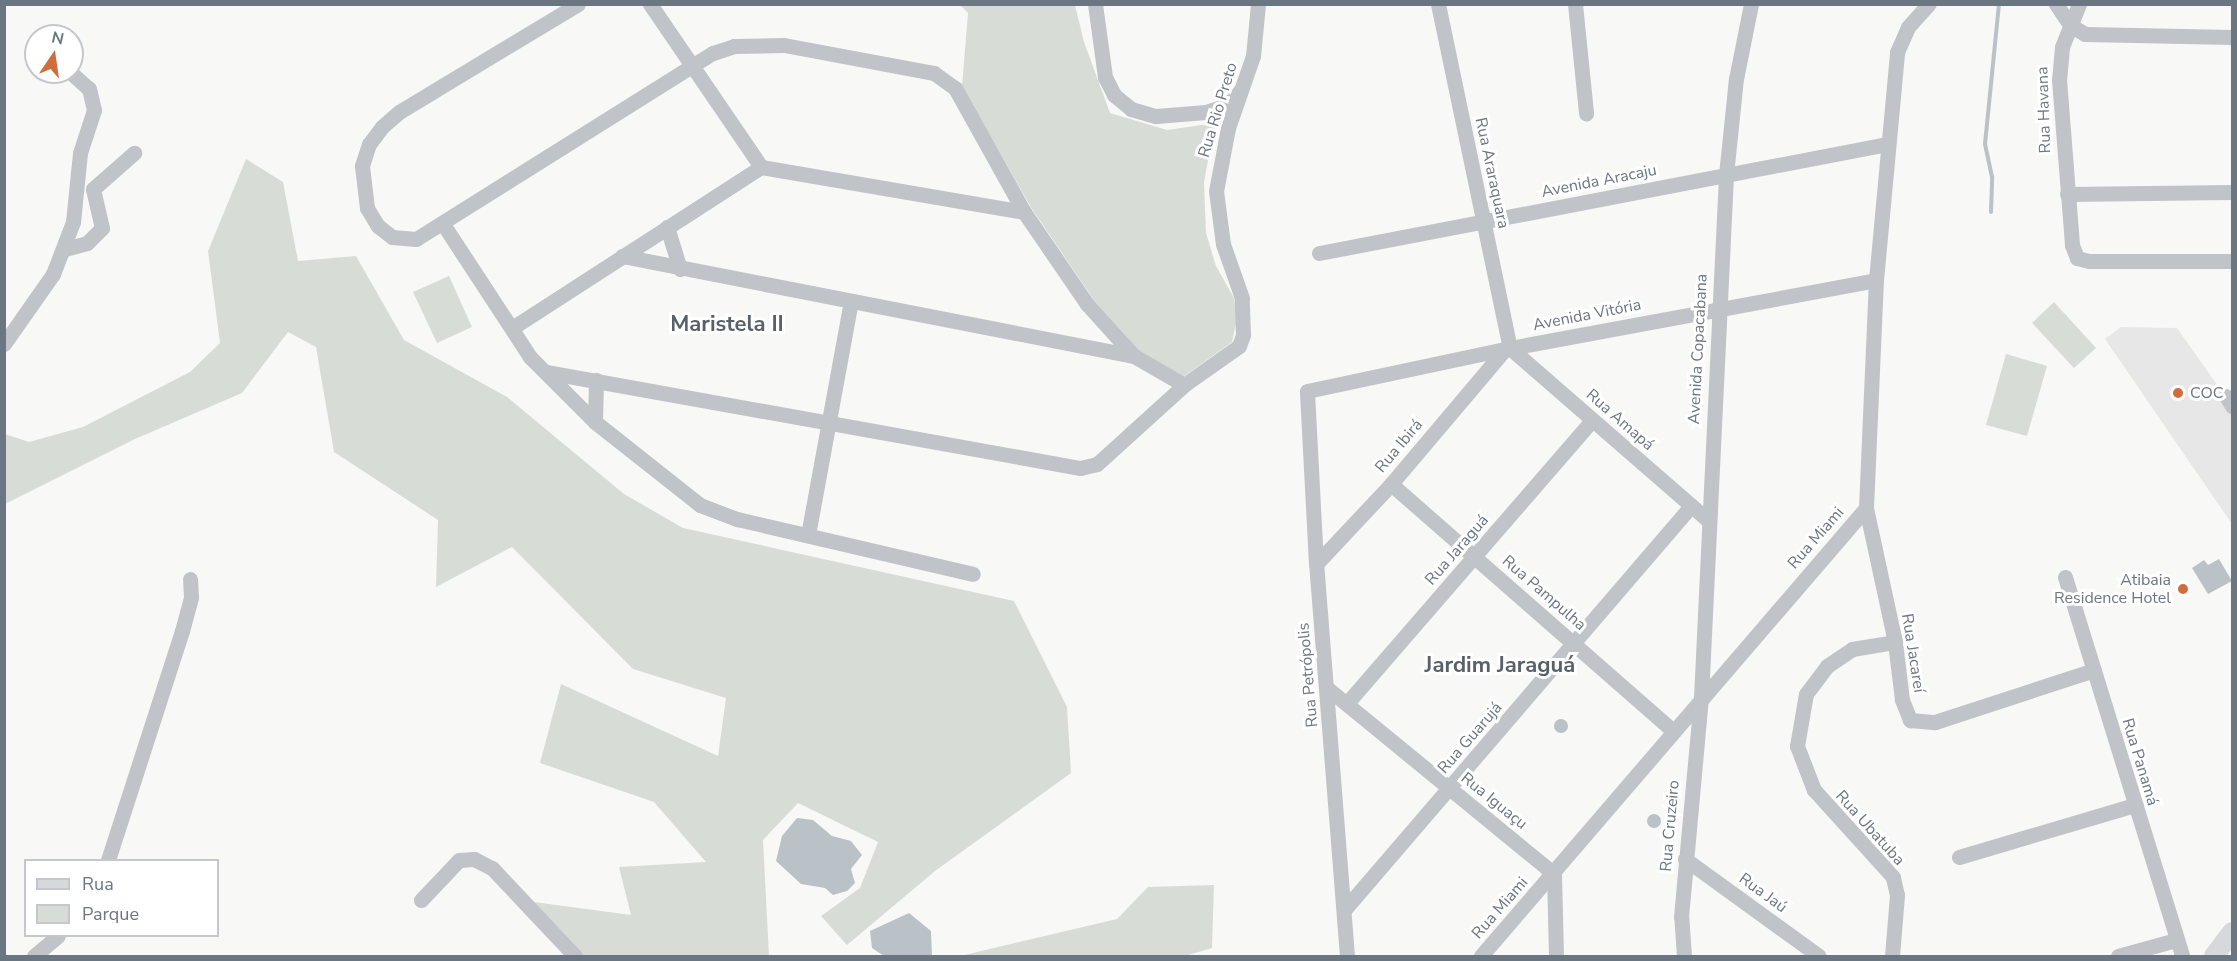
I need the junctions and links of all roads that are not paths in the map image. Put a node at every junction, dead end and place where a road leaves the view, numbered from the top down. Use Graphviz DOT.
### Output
graph roads {
  1 [pos="579,4"];
  2 [pos="650,4"];
  3 [pos="1095,4"];
  4 [pos="1258,4"];
  5 [pos="1438,4"];
  6 [pos="1575,4"];
  7 [pos="1751,4"];
  8 [pos="1929,4"];
  9 [pos="2056,4"];
  10 [pos="2079,4"];
  11 [pos="2070,25"];
  12 [pos="2232,37"];
  13 [pos="692,66"];
  14 [pos="83,84"];
  15 [pos="1242,89"];
  16 [pos="1586,113"];
  17 [pos="1887,144"];
  18 [pos="134,153"];
  19 [pos="761,167"];
  20 [pos="1726,175"];
  21 [pos="2232,192"];
  22 [pos="2067,194"];
  23 [pos="1024,212"];
  24 [pos="1483,222"];
  25 [pos="443,224"];
  26 [pos="668,227"];
  27 [pos="65,249"];
  28 [pos="1318,253"];
  29 [pos="622,256"];
  30 [pos="2232,261"];
  31 [pos="680,269"];
  32 [pos="1876,280"];
  33 [pos="851,302"];
  34 [pos="1719,309"];
  35 [pos="512,328"];
  36 [pos="4,344"];
  37 [pos="1508,348"];
  38 [pos="1134,356"];
  39 [pos="546,372"];
  40 [pos="596,380"];
  41 [pos="1184,385"];
  42 [pos="1307,391"];
  43 [pos="1592,420"];
  44 [pos="831,421"];
  45 [pos="595,422"];
  46 [pos="1391,484"];
  47 [pos="1691,506"];
  48 [pos="1866,508"];
  49 [pos="1707,519"];
  50 [pos="808,535"];
  51 [pos="1474,556"];
  52 [pos="1316,564"];
  53 [pos="973,574"];
  54 [pos="2065,577"];
  55 [pos="190,579"];
  56 [pos="1895,642"];
  57 [pos="1574,643"];
  58 [pos="2094,670"];
  59 [pos="1327,688"];
  60 [pos="1701,698"];
  61 [pos="1348,702"];
  62 [pos="1672,730"];
  63 [pos="1450,788"];
  64 [pos="2135,805"];
  65 [pos="1959,857"];
  66 [pos="109,859"];
  67 [pos="1685,859"];
  68 [pos="1554,874"];
  69 [pos="421,900"];
  70 [pos="1344,910"];
  71 [pos="57,937"];
  72 [pos="2176,940"];
  73 [pos="34,957"];
  74 [pos="575,957"];
  75 [pos="1347,957"];
  76 [pos="1481,957"];
  77 [pos="1556,957"];
  78 [pos="1684,957"];
  79 [pos="1819,957"];
  80 [pos="1892,957"];
  81 [pos="2118,957"];
  82 [pos="2182,957"];
  1 -- 25 [label="street"];
  2 -- 13 [label="street"];
  3 -- 15 [label="street"];
  4 -- 15 [label="street, Rua Rio Preto"];
  5 -- 24 [label="street, Rua Araraquara"];
  6 -- 16 [label="street"];
  7 -- 20 [label="street, Avenida Copacabana"];
  8 -- 17 [label="street, Rua Miami"];
  9 -- 11 [label="street"];
  10 -- 11 [label="street, Rua Havana"];
  11 -- 12 [label="street"];
  11 -- 22 [label="street, Rua Havana"];
  13 -- 19 [label="street"];
  13 -- 23 [label="street"];
  13 -- 25 [label="street"];
  14 -- 27 [label="street"];
  15 -- 41 [label="street, Rua Rio Preto"];
  17 -- 20 [label="street, Avenida Aracaju"];
  17 -- 32 [label="street, Rua Miami"];
  18 -- 27 [label="street"];
  19 -- 23 [label="street"];
  19 -- 26 [label="street"];
  20 -- 24 [label="street, Avenida Aracaju"];
  20 -- 34 [label="street, Avenida Copacabana"];
  21 -- 22 [label="street"];
  22 -- 30 [label="street, Rua Havana"];
  23 -- 38 [label="street"];
  24 -- 28 [label="street, Avenida Aracaju"];
  24 -- 37 [label="street, Rua Araraquara"];
  25 -- 35 [label="street"];
  26 -- 29 [label="street"];
  26 -- 31 [label="street"];
  27 -- 36 [label="street"];
  29 -- 31 [label="street"];
  29 -- 35 [label="street"];
  31 -- 33 [label="street"];
  32 -- 34 [label="street, Avenida Vitória"];
  32 -- 48 [label="street, Rua Miami"];
  33 -- 38 [label="street"];
  33 -- 44 [label="street"];
  34 -- 37 [label="street, Avenida Vitória"];
  34 -- 49 [label="street, Avenida Copacabana"];
  35 -- 39 [label="street"];
  37 -- 42 [label="street, Avenida Vitória"];
  37 -- 43 [label="street, Rua Amapá"];
  37 -- 46 [label="street, Rua Ibirá"];
  38 -- 41 [label="street"];
  39 -- 40 [label="street, Rua Rio Preto"];
  39 -- 45 [label="street"];
  40 -- 44 [label="street, Rua Rio Preto"];
  40 -- 45 [label="street"];
  41 -- 44 [label="street, Rua Rio Preto"];
  42 -- 52 [label="street, Rua Petrópolis"];
  43 -- 47 [label="street, Rua Amapá"];
  43 -- 51 [label="street, Rua Jaraguá"];
  44 -- 50 [label="street"];
  45 -- 50 [label="street"];
  46 -- 51 [label="street, Rua Pampulha"];
  46 -- 52 [label="street, Rua Ibirá"];
  47 -- 49 [label="street, Rua Amapá"];
  47 -- 57 [label="street, Rua Guarujá"];
  48 -- 56 [label="street, Rua Jacareí"];
  48 -- 60 [label="street, Rua Miami"];
  49 -- 60 [label="street, Avenida Copacabana"];
  50 -- 53 [label="street"];
  51 -- 57 [label="street, Rua Pampulha"];
  51 -- 61 [label="street, Rua Jaraguá"];
  52 -- 59 [label="street, Rua Petrópolis"];
  54 -- 58 [label="street, Rua Panamá"];
  55 -- 66 [label="street"];
  56 -- 58 [label="street, Rua Jacareí"];
  56 -- 80 [label="street, Rua Ubatuba"];
  57 -- 62 [label="street, Rua Pampulha"];
  57 -- 63 [label="street, Rua Guarujá"];
  58 -- 64 [label="street, Rua Panamá"];
  59 -- 61 [label="street, Rua Iguaçu"];
  59 -- 70 [label="street, Rua Petrópolis"];
  60 -- 62 [label="street, Rua Miami"];
  60 -- 67 [label="street, Rua Cruzeiro"];
  61 -- 63 [label="street, Rua Iguaçu"];
  62 -- 68 [label="street, Rua Miami"];
  63 -- 68 [label="street, Rua Iguaçu"];
  63 -- 70 [label="street, Rua Guarujá"];
  64 -- 65 [label="street"];
  64 -- 72 [label="street, Rua Panamá"];
  67 -- 78 [label="street, Rua Cruzeiro"];
  67 -- 79 [label="street, Rua Jaú"];
  68 -- 76 [label="street, Rua Miami"];
  68 -- 77 [label="street"];
  69 -- 74 [label="street"];
  70 -- 75 [label="street, Rua Petrópolis"];
  71 -- 73 [label="street"];
  72 -- 81 [label="street"];
  72 -- 82 [label="street, Rua Panamá"];
}
